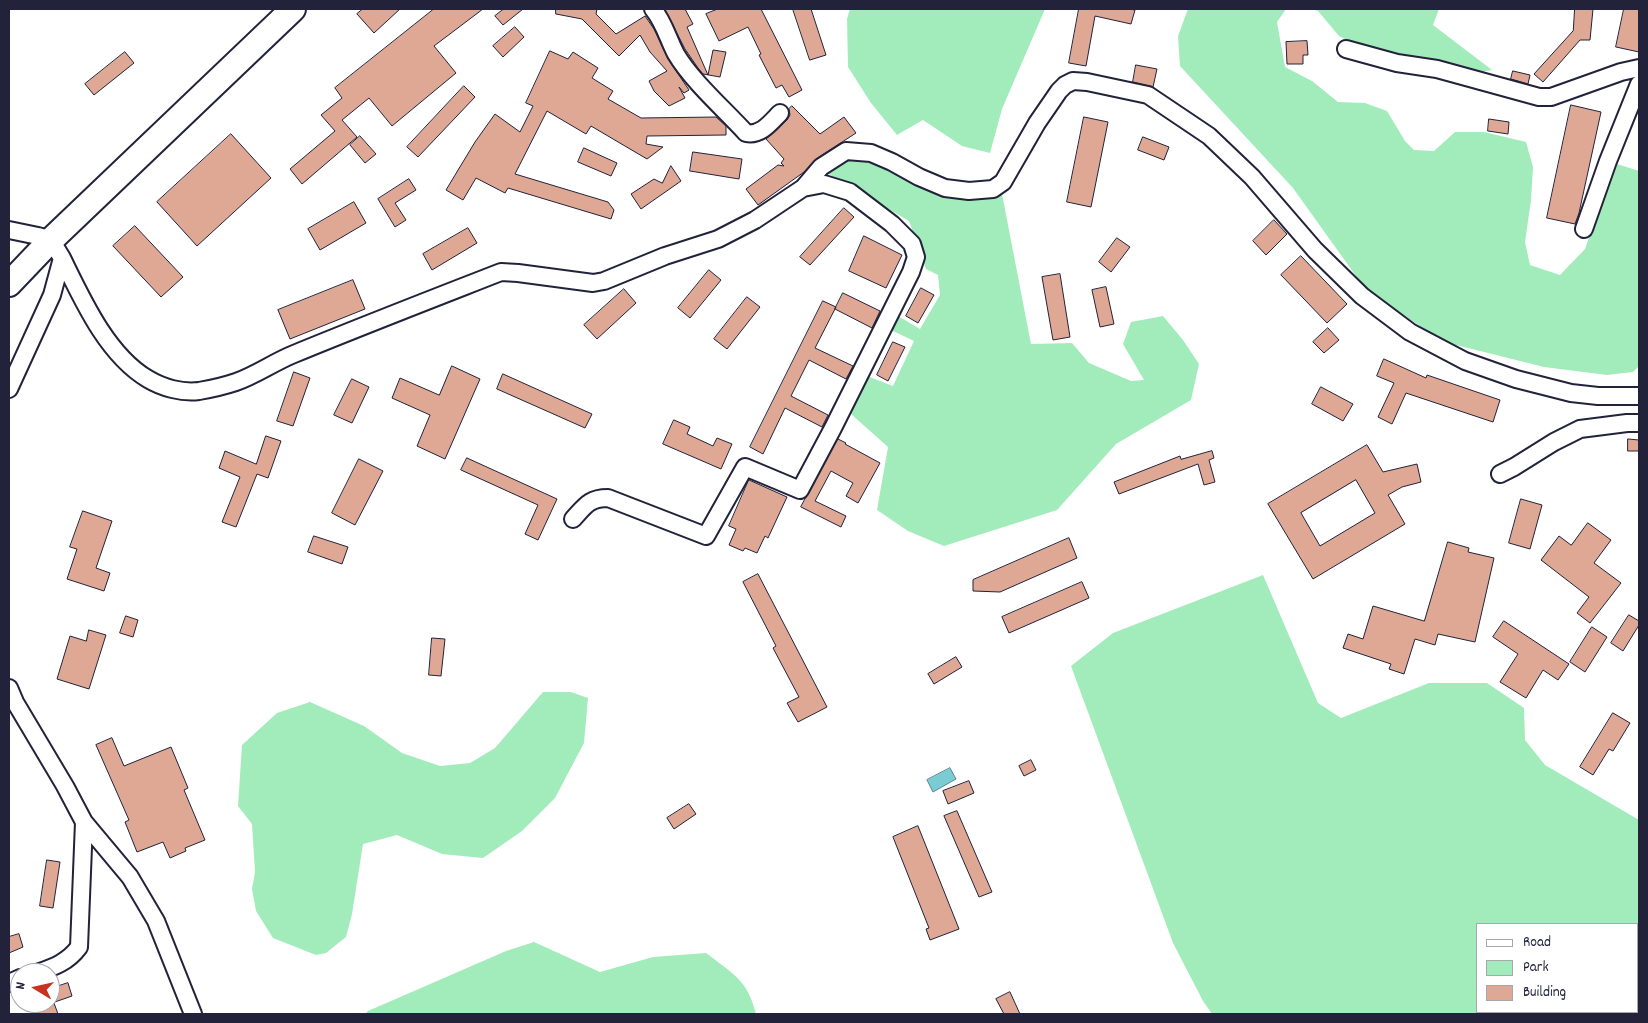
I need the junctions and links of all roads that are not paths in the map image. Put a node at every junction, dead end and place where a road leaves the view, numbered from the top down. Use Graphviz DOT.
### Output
graph roads {
  1 [pos="293,9"];
  2 [pos="653,9"];
  3 [pos="1346,49"];
  4 [pos="1639,68"];
  5 [pos="1639,84"];
  6 [pos="780,112"];
  7 [pos="804,188"];
  8 [pos="1584,229"];
  9 [pos="9,230"];
  10 [pos="56,249"];
  11 [pos="9,284"];
  12 [pos="9,388"];
  13 [pos="1639,396"];
  14 [pos="1639,423"];
  15 [pos="1500,474"];
  16 [pos="573,519"];
  17 [pos="9,688"];
  18 [pos="84,822"];
  19 [pos="60,965"];
  20 [pos="193,1014"];
  1 -- 10 [label="street"];
  2 -- 6 [label="street"];
  3 -- 4 [label="street"];
  5 -- 8 [label="street"];
  7 -- 10 [label="street"];
  7 -- 13 [label="street"];
  7 -- 16 [label="street"];
  9 -- 10 [label="street"];
  10 -- 11 [label="street"];
  10 -- 12 [label="street"];
  14 -- 15 [label="street"];
  17 -- 18 [label="street"];
  18 -- 19 [label="street"];
  18 -- 20 [label="street"];
}
